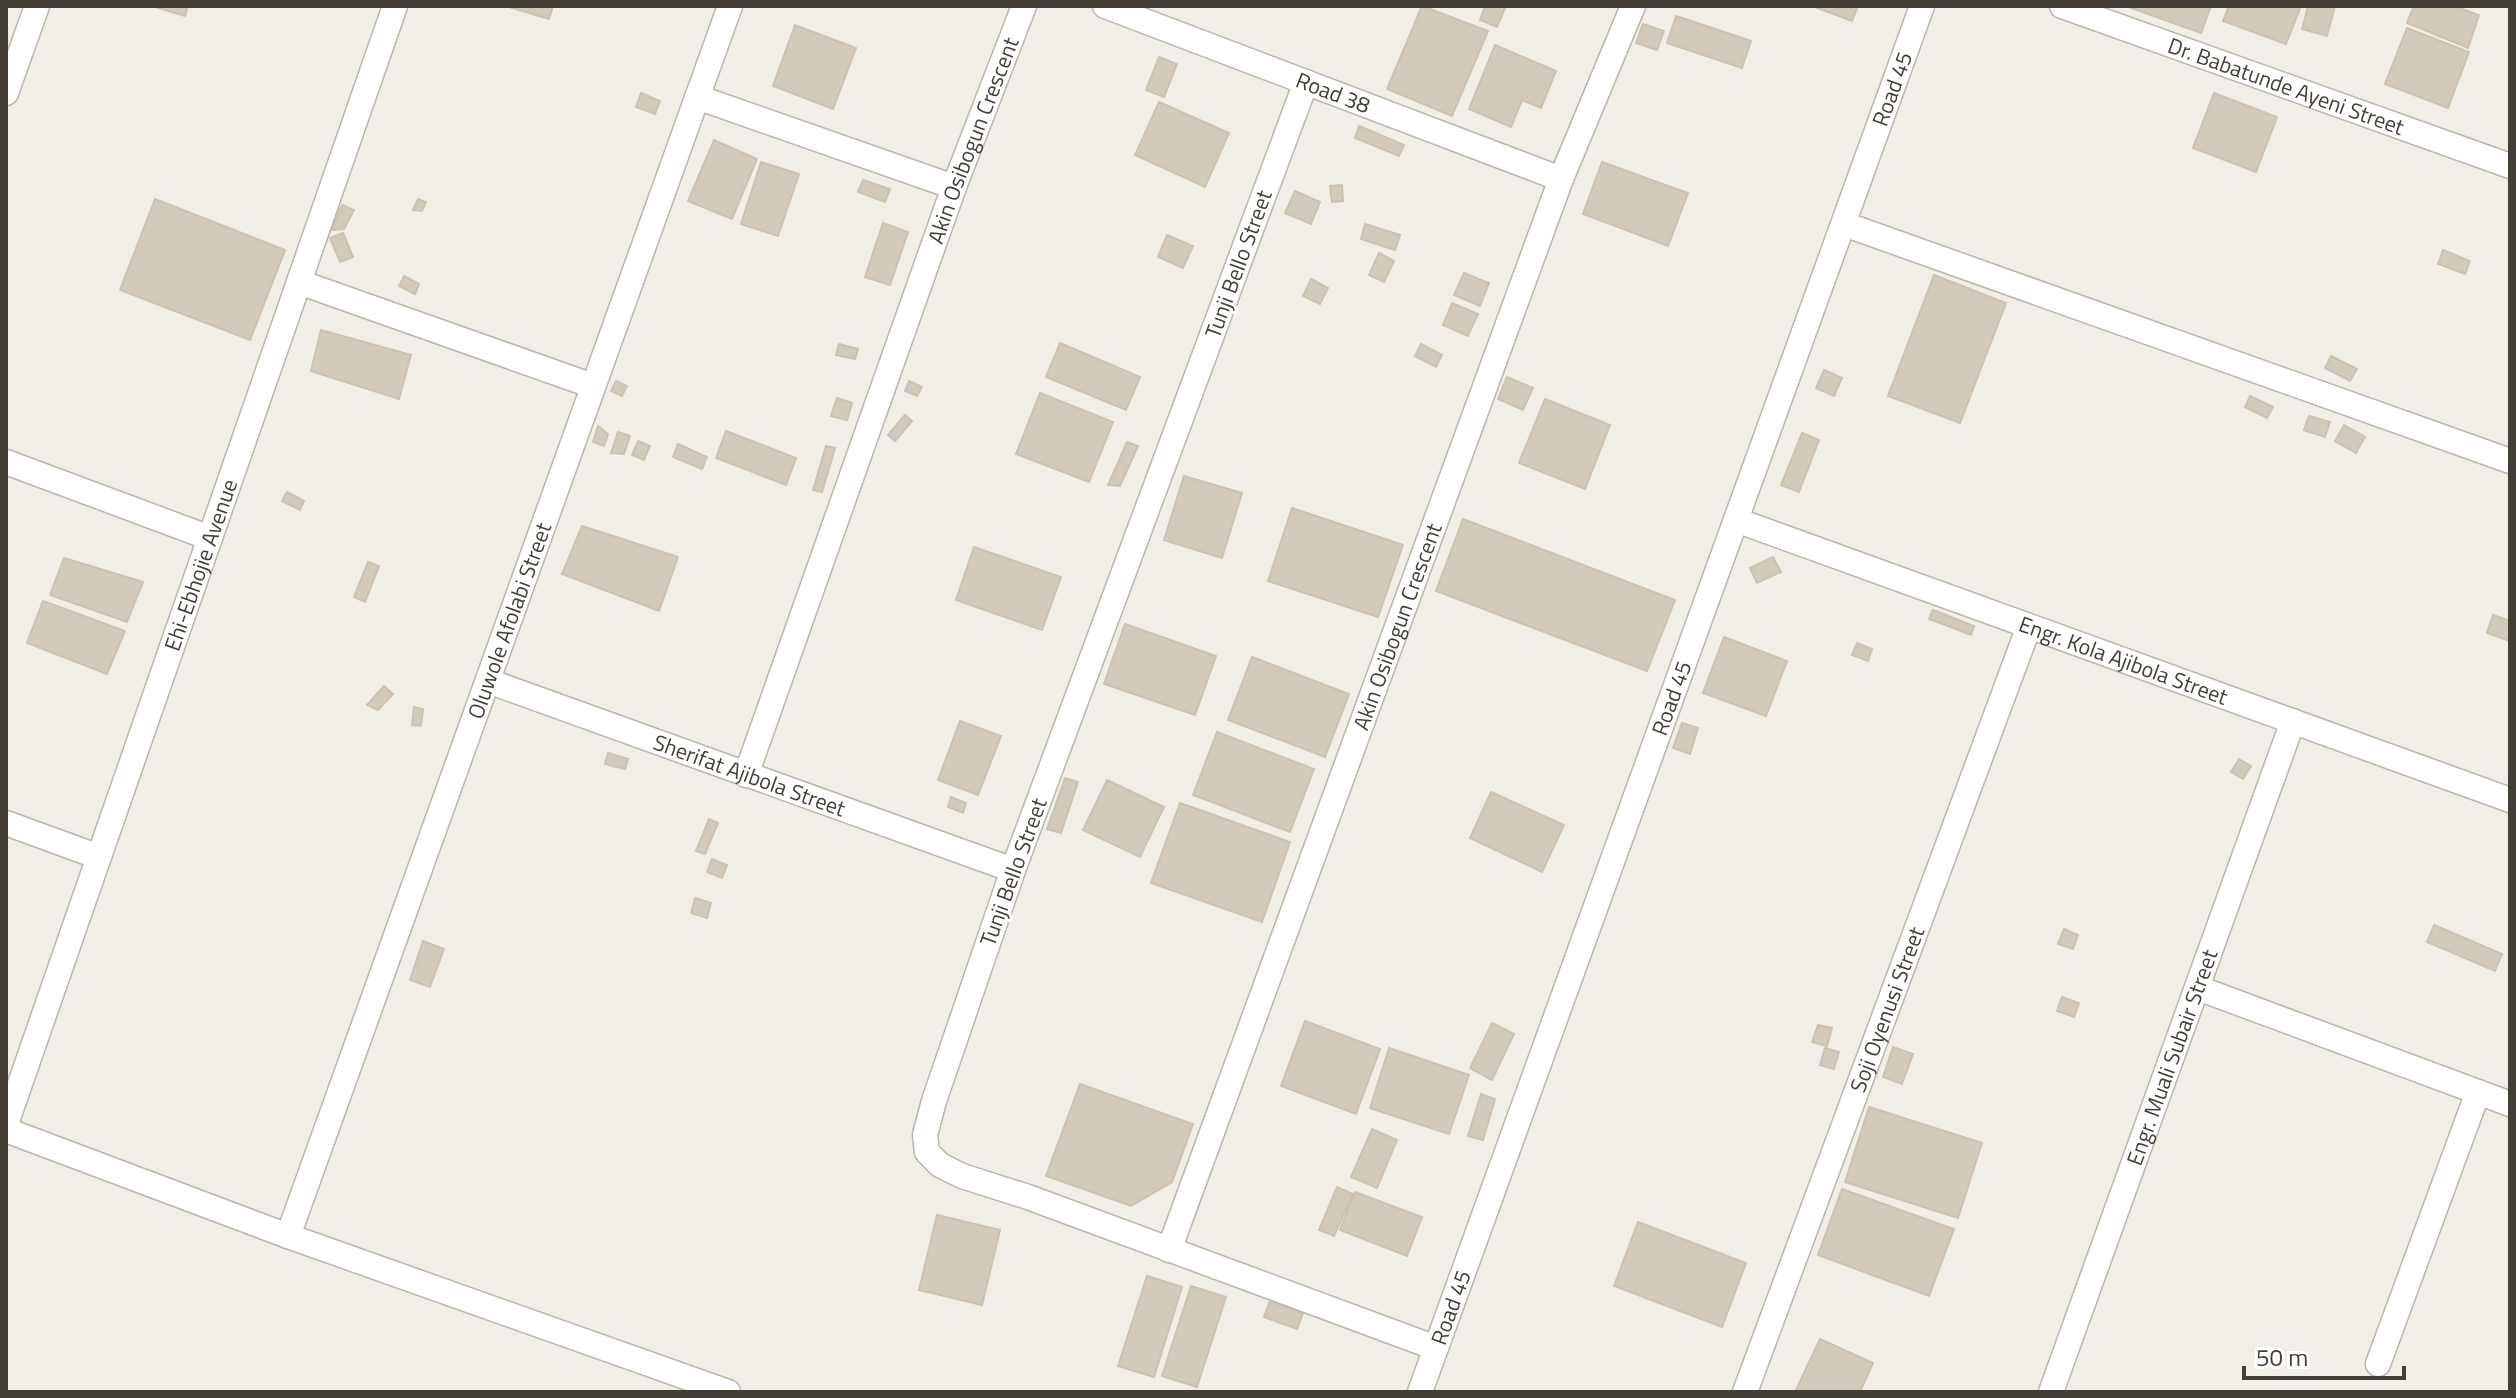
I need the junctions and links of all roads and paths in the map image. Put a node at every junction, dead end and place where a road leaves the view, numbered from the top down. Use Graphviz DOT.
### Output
graph roads {
  1 [pos="37,6"];
  2 [pos="395,6"];
  3 [pos="730,6"];
  4 [pos="1024,6"];
  5 [pos="1105,6"];
  6 [pos="1633,6"];
  7 [pos="1922,6"];
  8 [pos="2062,6"];
  9 [pos="1306,82"];
  10 [pos="6,93"];
  11 [pos="697,97"];
  12 [pos="2510,166"];
  13 [pos="1561,179"];
  14 [pos="954,187"];
  15 [pos="1844,224"];
  16 [pos="299,282"];
  17 [pos="593,386"];
  18 [pos="2510,461"];
  19 [pos="6,462"];
  20 [pos="1736,520"];
  21 [pos="210,538"];
  22 [pos="2029,626"];
  23 [pos="488,681"];
  24 [pos="2293,721"];
  25 [pos="746,775"];
  26 [pos="2510,800"];
  27 [pos="6,823"];
  28 [pos="99,857"];
  29 [pos="1013,870"];
  30 [pos="2198,988"];
  31 [pos="2478,1092"];
  32 [pos="2510,1104"];
  33 [pos="6,1127"];
  34 [pos="288,1236"];
  35 [pos="1169,1250"];
  36 [pos="1436,1348"];
  37 [pos="2378,1364"];
  38 [pos="728,1392"];
  39 [pos="1420,1392"];
  40 [pos="1745,1392"];
  41 [pos="2051,1392"];
  1 -- 10 [label="street"];
  2 -- 16 [label="street, Ehi-Ebhojie Avenue"];
  3 -- 11 [label="street, Oluwole Afolabi Street"];
  4 -- 14 [label="street, Akin Osibogun Crescent"];
  5 -- 9 [label="street, Road 38"];
  6 -- 13 [label="street, Akin Osibogun Crescent"];
  7 -- 15 [label="street, Road 45"];
  8 -- 12 [label="street, Dr. Babatunde Ayeni Street"];
  9 -- 13 [label="street, Road 38"];
  9 -- 29 [label="street, Tunji Bello Street"];
  11 -- 14 [label="street"];
  11 -- 17 [label="street, Oluwole Afolabi Street"];
  13 -- 35 [label="street, Akin Osibogun Crescent"];
  14 -- 25 [label="street, Akin Osibogun Crescent"];
  15 -- 18 [label="street"];
  15 -- 20 [label="street, Road 45"];
  16 -- 17 [label="street"];
  16 -- 21 [label="street, Ehi-Ebhojie Avenue"];
  17 -- 23 [label="street, Oluwole Afolabi Street"];
  19 -- 21 [label="street"];
  20 -- 22 [label="street, Engr. Kola Ajibola Street"];
  20 -- 36 [label="street, Road 45"];
  21 -- 28 [label="street, Ehi-Ebhojie Avenue"];
  22 -- 24 [label="street, Engr. Kola Ajibola Street"];
  22 -- 40 [label="street, Soji Oyenusi Street"];
  23 -- 25 [label="street, Sherifat Ajibola Street"];
  23 -- 34 [label="street, Oluwole Afolabi Street"];
  24 -- 26 [label="street, Engr. Kola Ajibola Street"];
  24 -- 30 [label="street, Engr. Muali Subair Street"];
  25 -- 29 [label="street, Sherifat Ajibola Street"];
  27 -- 28 [label="street"];
  28 -- 33 [label="street, Ehi-Ebhojie Avenue"];
  29 -- 35 [label="street, Tunji Bello Street"];
  30 -- 31 [label="street"];
  30 -- 41 [label="street, Engr. Muali Subair Street"];
  31 -- 32 [label="street"];
  31 -- 37 [label="street"];
  33 -- 34 [label="street"];
  34 -- 38 [label="street"];
  35 -- 36 [label="street, Tunji Bello Street"];
  36 -- 39 [label="street, Road 45"];
}
